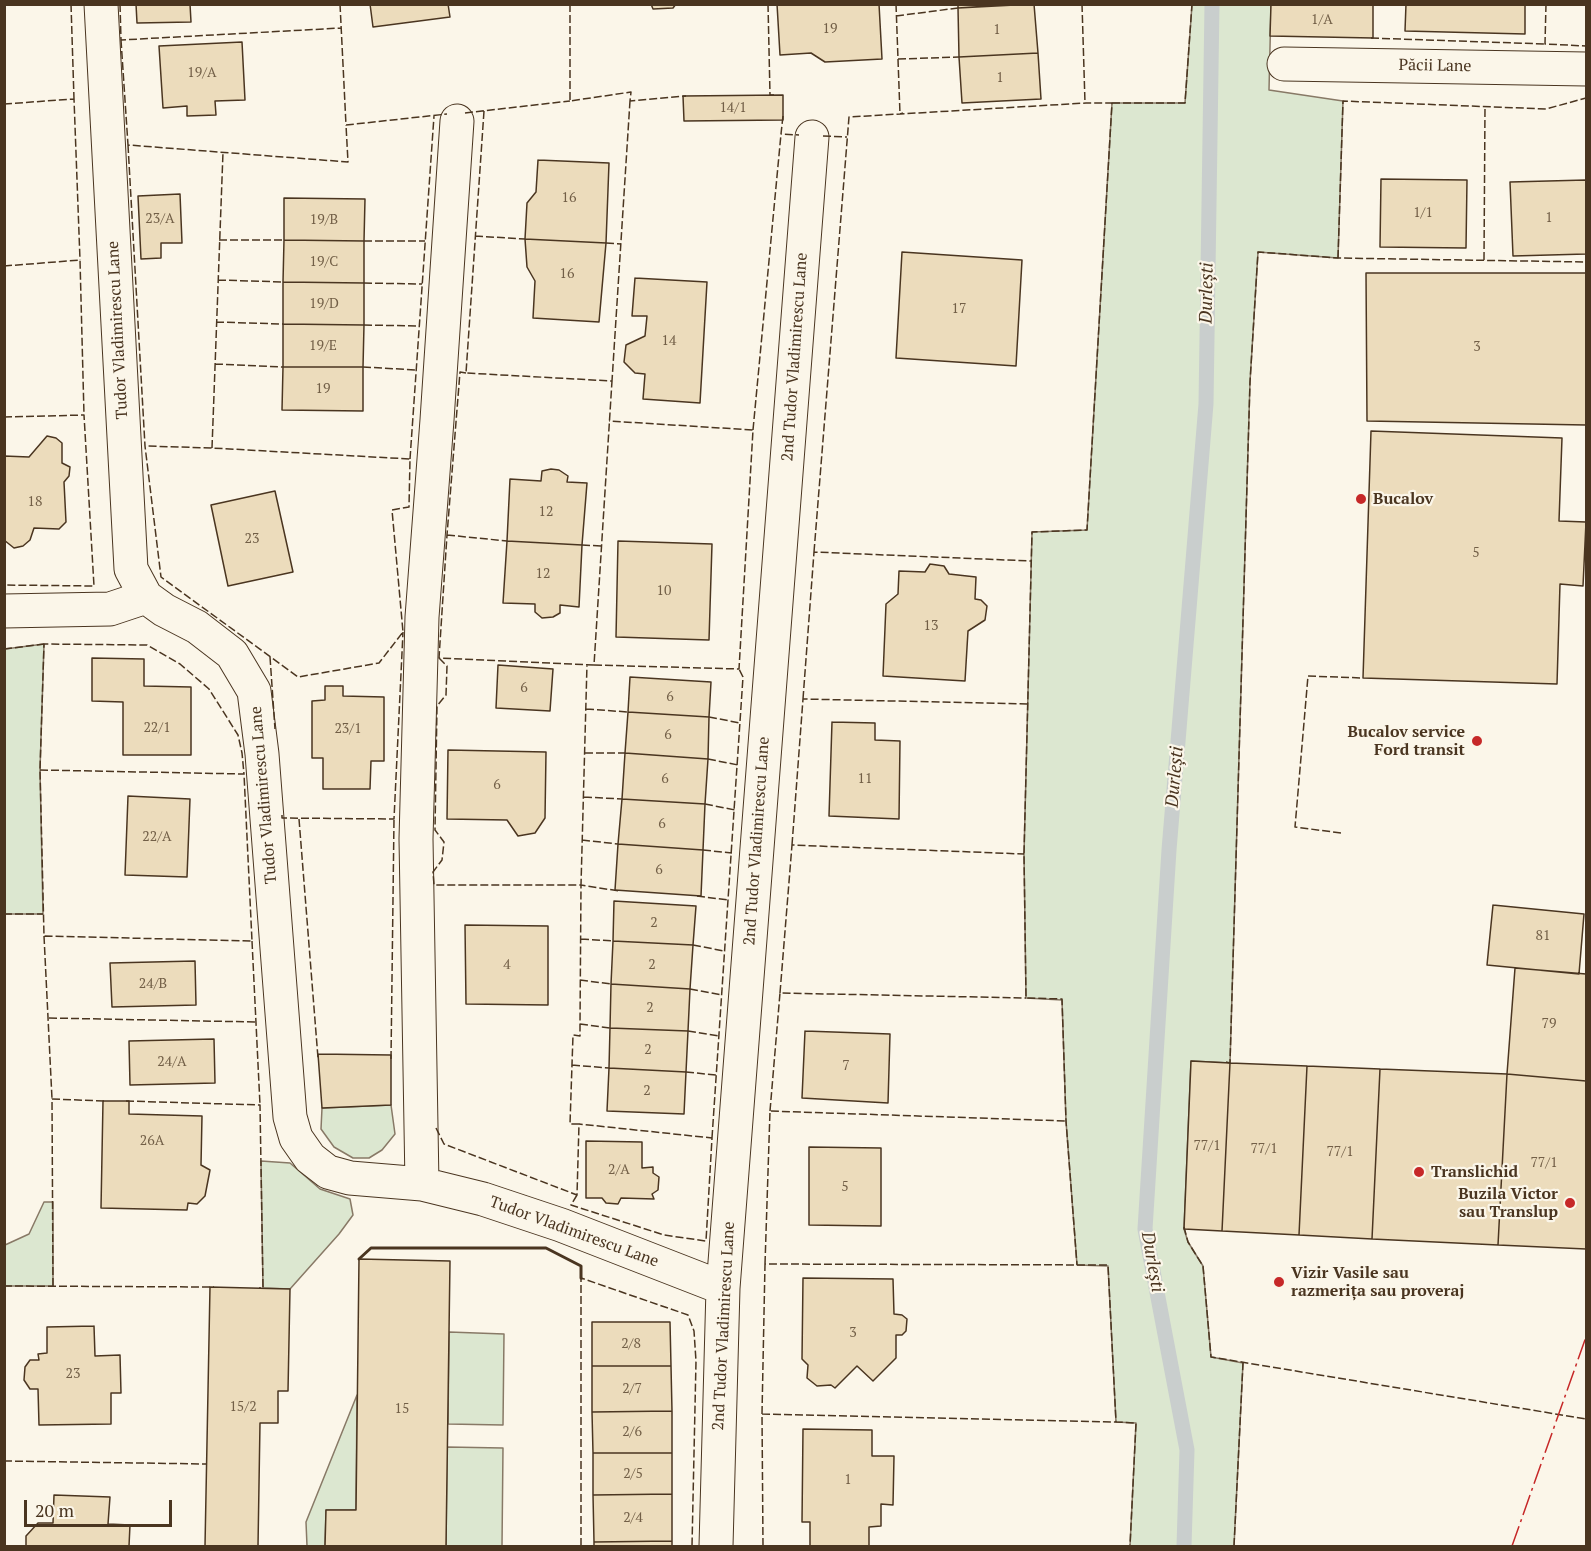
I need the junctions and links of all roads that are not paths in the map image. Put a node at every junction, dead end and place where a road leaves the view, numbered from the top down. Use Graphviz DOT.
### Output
graph roads {
  1 [pos="101,4"];
  2 [pos="1284,64"];
  3 [pos="1587,69"];
  4 [pos="457,121"];
  5 [pos="812,137"];
  6 [pos="146,597"];
  7 [pos="4,611"];
  8 [pos="422,1184"];
  9 [pos="723,1288"];
  10 [pos="716,1546"];
  1 -- 6 [label="street, Tudor Vladimirescu Lane"];
  2 -- 3 [label="street, Păcii Lane"];
  4 -- 8 [label="street"];
  5 -- 9 [label="street, 2nd Tudor Vladimirescu Lane"];
  6 -- 7 [label="street"];
  6 -- 8 [label="street, Tudor Vladimirescu Lane"];
  8 -- 9 [label="street, Tudor Vladimirescu Lane"];
  9 -- 10 [label="street, 2nd Tudor Vladimirescu Lane"];
}
